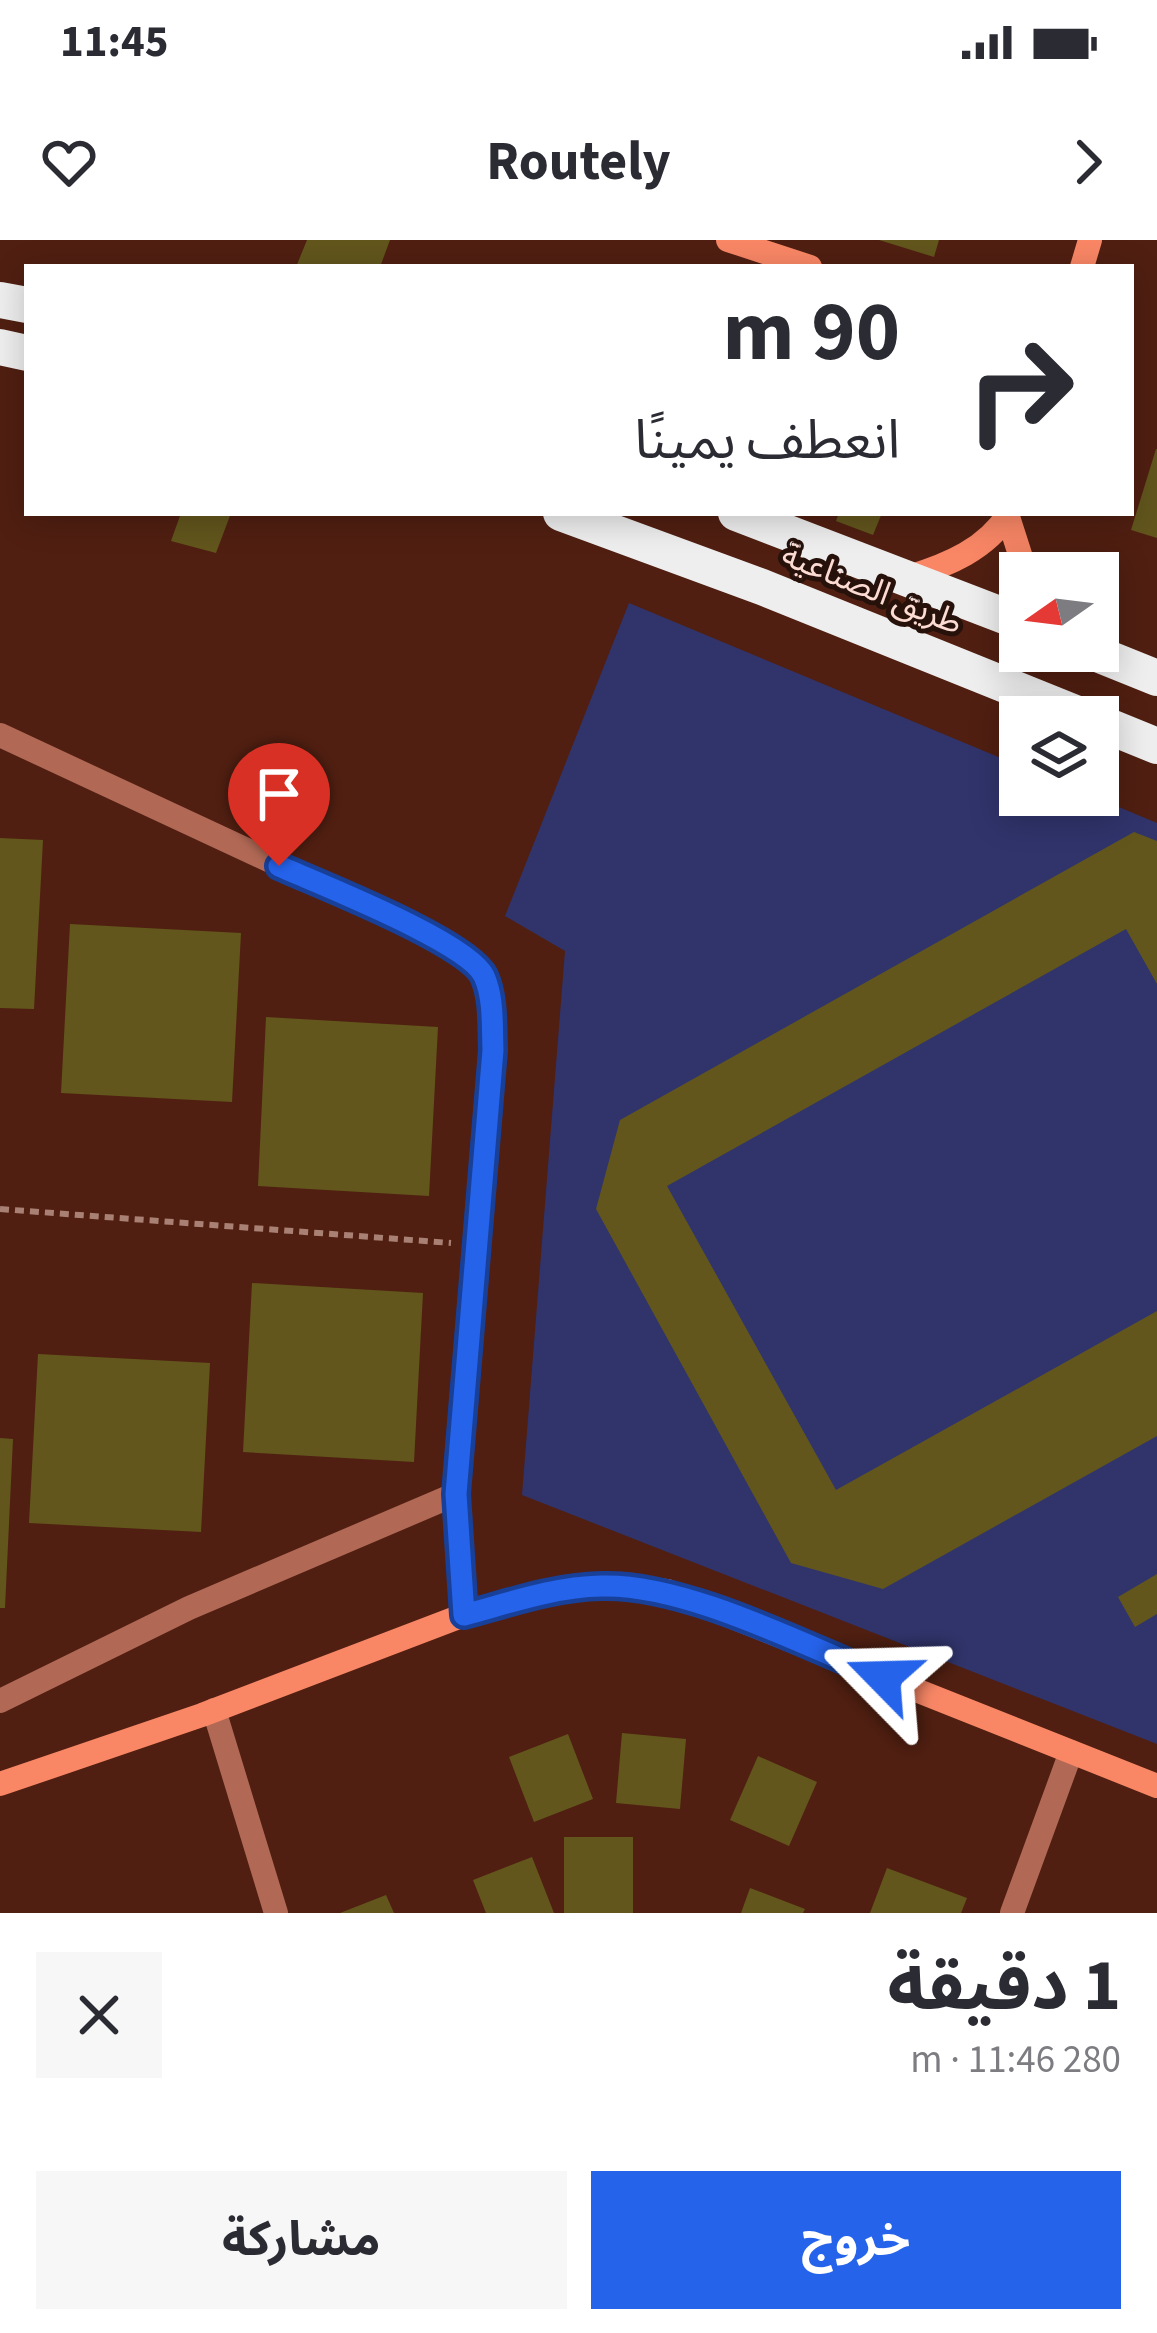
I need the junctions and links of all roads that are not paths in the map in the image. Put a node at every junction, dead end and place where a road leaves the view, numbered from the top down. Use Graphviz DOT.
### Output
graph roads {
  1 [pos="728,240"];
  2 [pos="800,264"];
  3 [pos="568,516"];
  4 [pos="744,516"];
  5 [pos="1007,516"];
  6 [pos="1008,516"];
  7 [pos="1019,552"];
  8 [pos="909,577"];
  9 [pos="999,613"];
  10 [pos="1119,663"];
  11 [pos="1157,678"];
  12 [pos="1033,696"];
  13 [pos="1119,731"];
  14 [pos="0,735"];
  15 [pos="1157,746"];
  16 [pos="456,1494"];
  17 [pos="464,1615"];
  18 [pos="0,1701"];
  19 [pos="214,1710"];
  20 [pos="1071,1752"];
  21 [pos="0,1784"];
  22 [pos="1157,1786"];
  23 [pos="276,1913"];
  24 [pos="1012,1913"];
  1 -- 2 [label="main road"];
  3 -- 12 [label="highway, طريق الصناعية"];
  4 -- 8 [label="highway, طريق الصناعية"];
  5 -- 8 [label="main road"];
  6 -- 7 [label="main road"];
  8 -- 9 [label="highway, طريق الصناعية"];
  10 -- 11 [label="highway"];
  13 -- 15 [label="highway"];
  14 -- 16 [label="street"];
  16 -- 17 [label="street"];
  16 -- 18 [label="street"];
  17 -- 19 [label="main road"];
  17 -- 20 [label="main road"];
  19 -- 21 [label="main road"];
  19 -- 23 [label="street"];
  20 -- 22 [label="main road"];
  20 -- 24 [label="street"];
}
